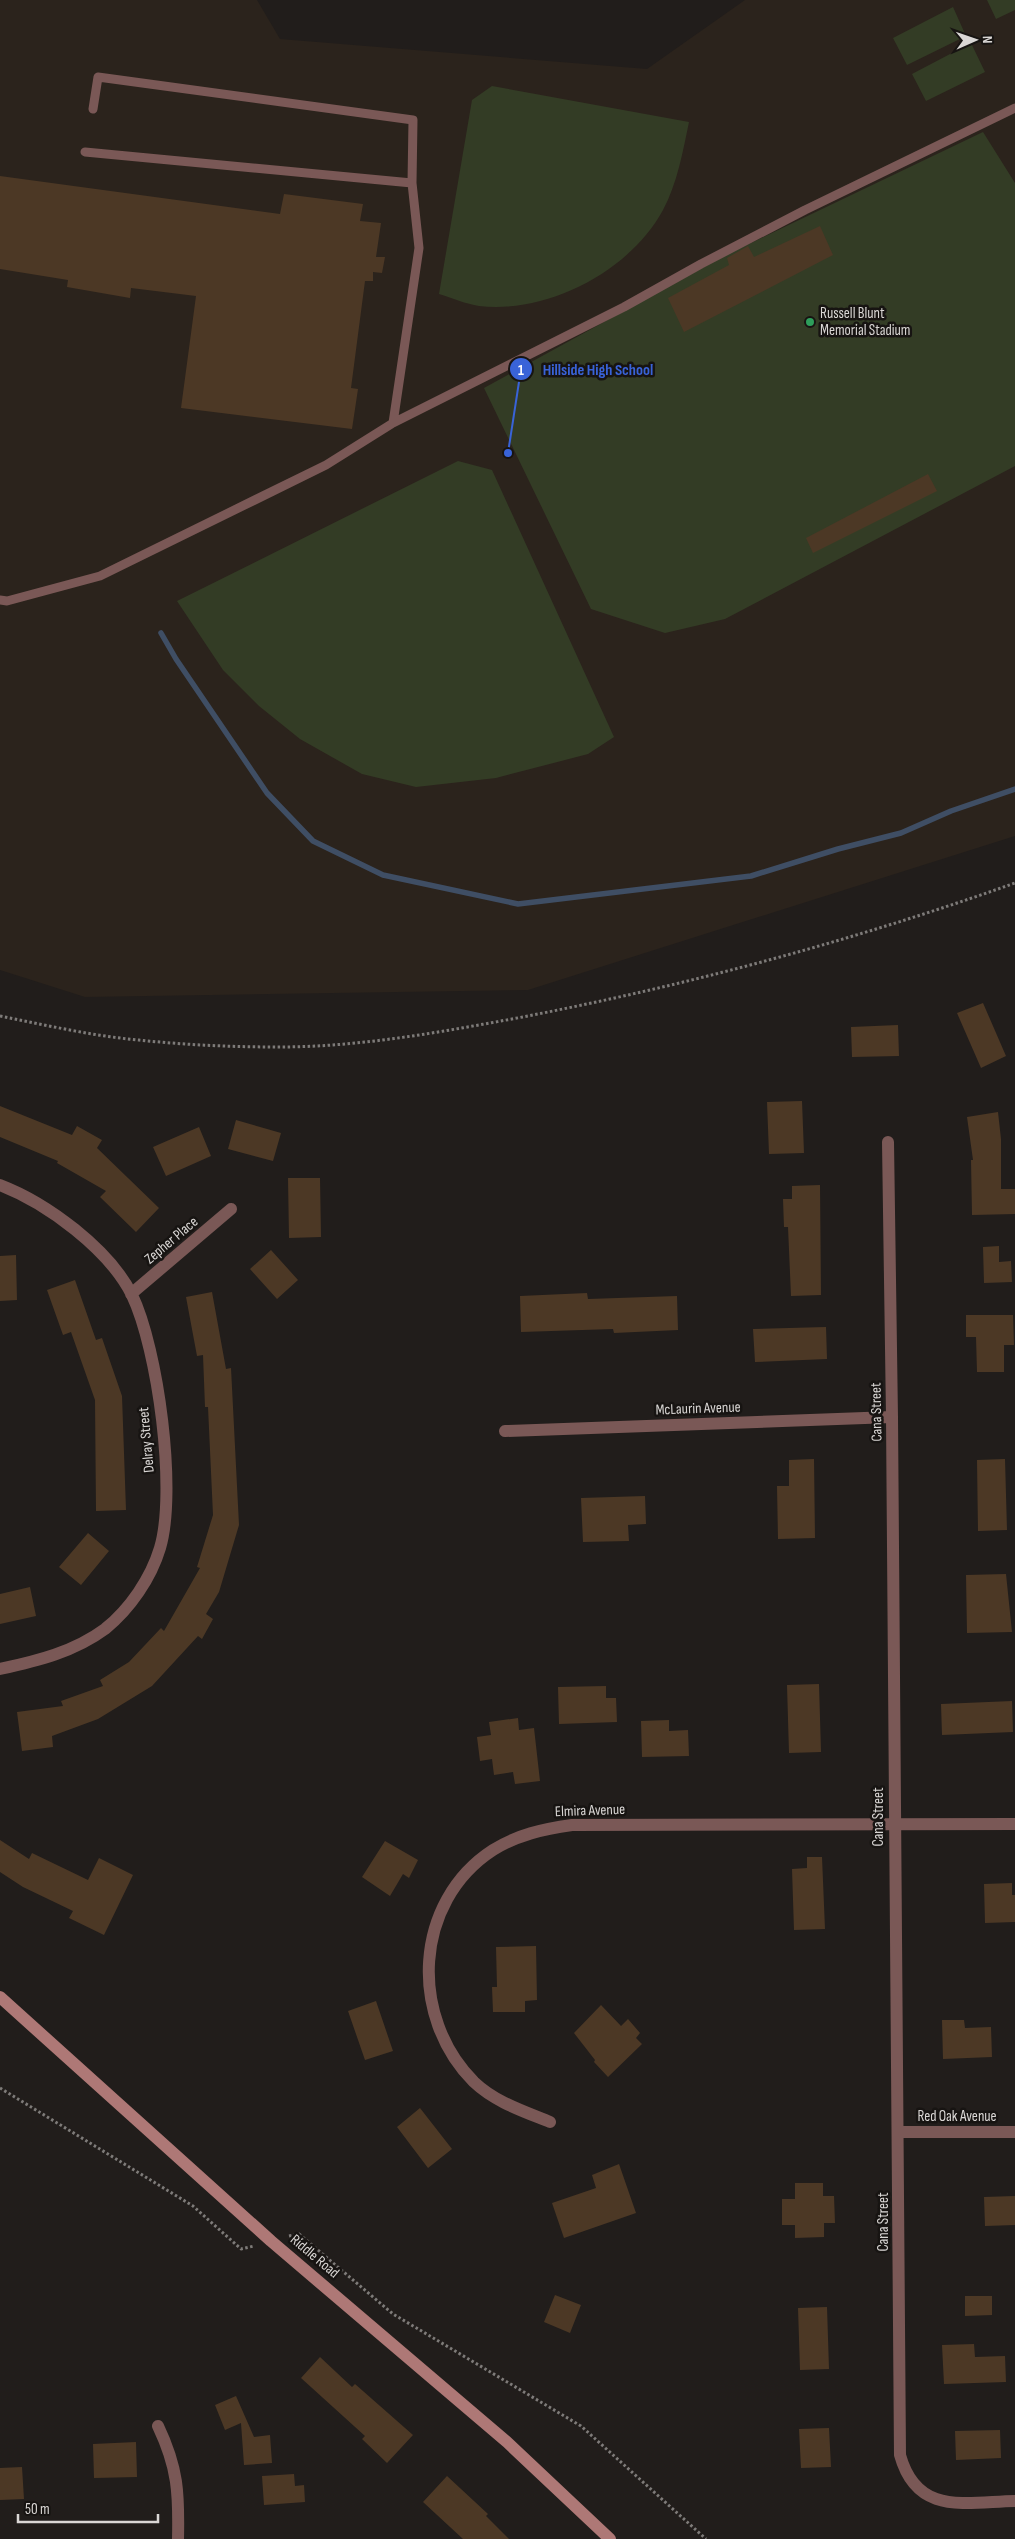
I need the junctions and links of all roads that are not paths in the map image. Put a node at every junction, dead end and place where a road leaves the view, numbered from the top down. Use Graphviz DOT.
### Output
graph roads {
  1 [pos="1015,108"];
  2 [pos="92,109"];
  3 [pos="85,152"];
  4 [pos="412,184"];
  5 [pos="392,423"];
  6 [pos="0,600"];
  7 [pos="888,1142"];
  8 [pos="0,1185"];
  9 [pos="231,1209"];
  10 [pos="131,1294"];
  11 [pos="892,1417"];
  12 [pos="505,1431"];
  13 [pos="0,1669"];
  14 [pos="895,1824"];
  15 [pos="1015,1824"];
  16 [pos="0,1997"];
  17 [pos="550,2122"];
  18 [pos="899,2132"];
  19 [pos="1015,2132"];
  20 [pos="158,2426"];
  21 [pos="1015,2501"];
  22 [pos="178,2539"];
  23 [pos="610,2539"];
  1 -- 5 [label="lane"];
  2 -- 4 [label="lane"];
  3 -- 4 [label="lane"];
  4 -- 5 [label="lane"];
  5 -- 6 [label="lane"];
  7 -- 11 [label="street, Cana Street"];
  8 -- 10 [label="street, Delray Street"];
  9 -- 10 [label="street, Zepher Place"];
  10 -- 13 [label="street, Delray Street"];
  11 -- 12 [label="street, McLaurin Avenue"];
  11 -- 14 [label="street, Cana Street"];
  14 -- 15 [label="street, Elmira Avenue"];
  14 -- 17 [label="street, Elmira Avenue"];
  14 -- 18 [label="street, Cana Street"];
  16 -- 23 [label="main road, Riddle Road"];
  18 -- 19 [label="street, Red Oak Avenue"];
  18 -- 21 [label="street, Cana Street"];
  20 -- 22 [label="street"];
}
